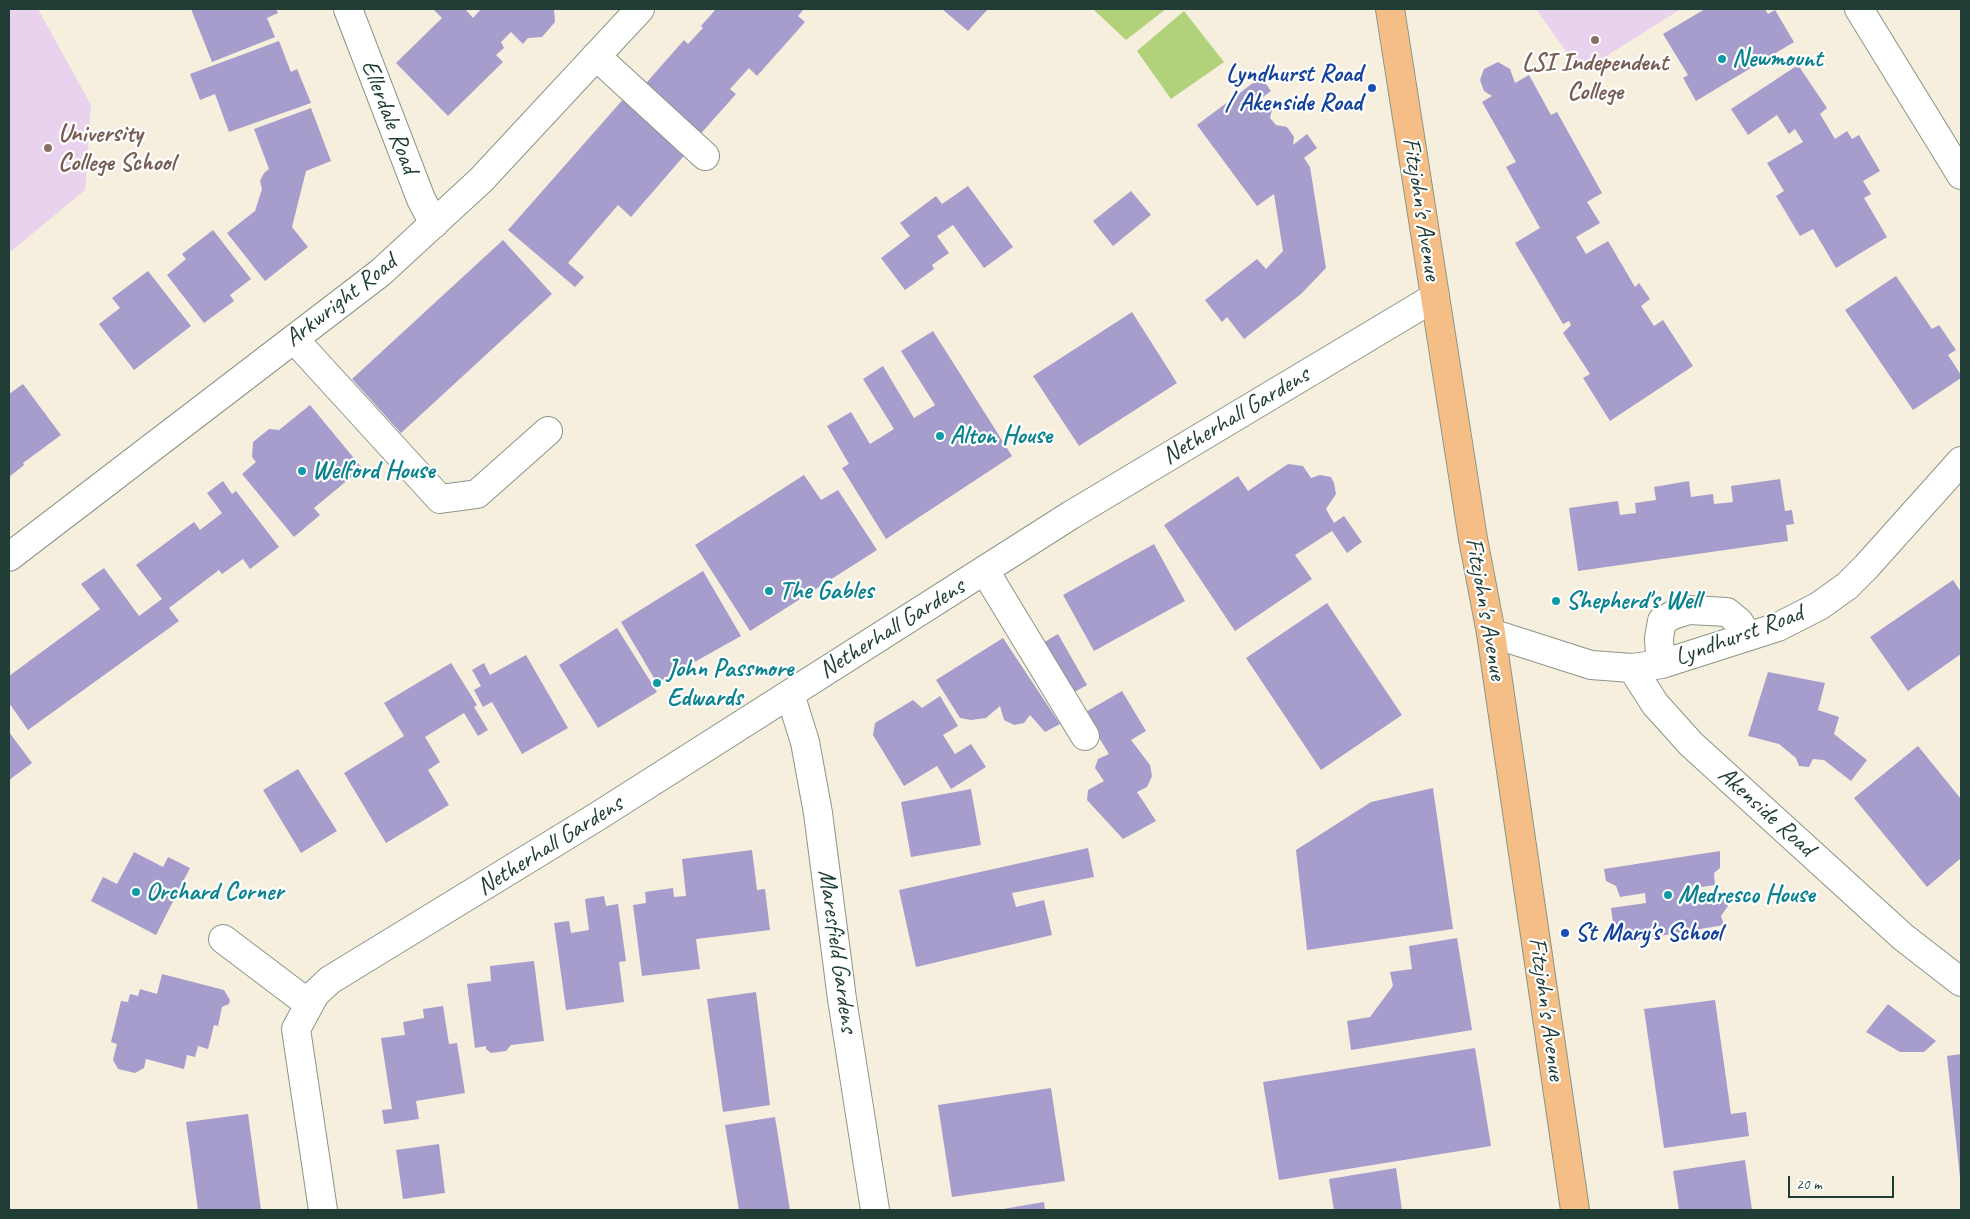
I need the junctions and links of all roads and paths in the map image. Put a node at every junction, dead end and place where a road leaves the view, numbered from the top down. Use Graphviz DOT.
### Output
graph roads {
  1 [pos="348,9"];
  2 [pos="640,9"];
  3 [pos="1390,9"];
  4 [pos="1859,9"];
  5 [pos="596,56"];
  6 [pos="705,156"];
  7 [pos="1961,175"];
  8 [pos="434,224"];
  9 [pos="1435,297"];
  10 [pos="294,339"];
  11 [pos="548,432"];
  12 [pos="1961,461"];
  13 [pos="9,557"];
  14 [pos="985,571"];
  15 [pos="1491,633"];
  16 [pos="1748,636"];
  17 [pos="1662,664"];
  18 [pos="1632,668"];
  19 [pos="790,694"];
  20 [pos="1085,736"];
  21 [pos="223,939"];
  22 [pos="1961,982"];
  23 [pos="309,1004"];
  24 [pos="323,1210"];
  25 [pos="875,1210"];
  26 [pos="1575,1210"];
  1 -- 8 [label="street, Ellerdale Road"];
  2 -- 5 [label="street, Arkwright Road"];
  3 -- 9 [label="main road, Fitzjohn's Avenue"];
  4 -- 7 [label="street"];
  5 -- 6 [label="street"];
  5 -- 8 [label="street, Arkwright Road"];
  8 -- 10 [label="street, Arkwright Road"];
  9 -- 14 [label="street, Netherhall Gardens"];
  9 -- 15 [label="main road, Fitzjohn's Avenue"];
  10 -- 11 [label="street"];
  10 -- 13 [label="street, Arkwright Road"];
  12 -- 16 [label="street, Lyndhurst Road"];
  14 -- 19 [label="street, Netherhall Gardens"];
  14 -- 20 [label="street"];
  15 -- 18 [label="street, Lyndhurst Road"];
  15 -- 26 [label="main road, Fitzjohn's Avenue"];
  16 -- 17 [label="street, Lyndhurst Road"];
  16 -- 17 [label="street"];
  17 -- 18 [label="street, Lyndhurst Road"];
  18 -- 22 [label="street, Akenside Road"];
  19 -- 23 [label="street, Netherhall Gardens"];
  19 -- 25 [label="street, Maresfield Gardens"];
  21 -- 23 [label="street"];
  23 -- 24 [label="street, Netherhall Gardens"];
}
